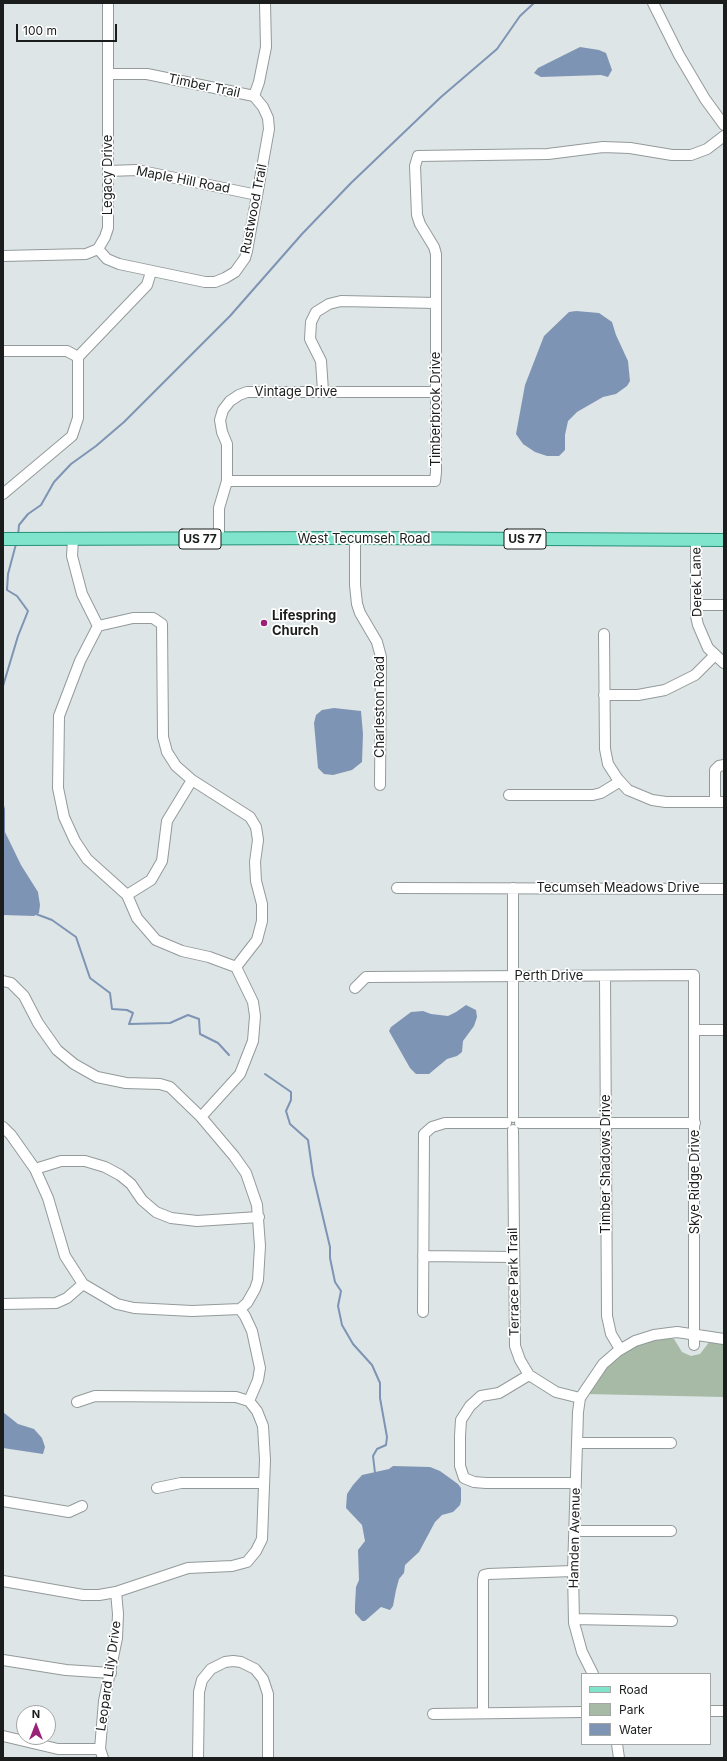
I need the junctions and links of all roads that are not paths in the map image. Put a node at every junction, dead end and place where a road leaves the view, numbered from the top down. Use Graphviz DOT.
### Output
graph roads {
  1 [pos="108,3"];
  2 [pos="265,3"];
  3 [pos="653,3"];
  4 [pos="109,74"];
  5 [pos="254,96"];
  6 [pos="724,125"];
  7 [pos="724,136"];
  8 [pos="108,171"];
  9 [pos="258,195"];
  10 [pos="98,249"];
  11 [pos="3,256"];
  12 [pos="151,272"];
  13 [pos="436,303"];
  14 [pos="3,351"];
  15 [pos="78,357"];
  16 [pos="323,391"];
  17 [pos="436,392"];
  18 [pos="226,481"];
  19 [pos="3,494"];
  20 [pos="355,538"];
  21 [pos="3,539"];
  22 [pos="73,539"];
  23 [pos="219,539"];
  24 [pos="696,540"];
  25 [pos="724,540"];
  26 [pos="696,605"];
  27 [pos="724,605"];
  28 [pos="98,626"];
  29 [pos="604,634"];
  30 [pos="714,656"];
  31 [pos="724,663"];
  32 [pos="604,695"];
  33 [pos="724,765"];
  34 [pos="192,780"];
  35 [pos="620,782"];
  36 [pos="380,785"];
  37 [pos="509,795"];
  38 [pos="719,802"];
  39 [pos="397,888"];
  40 [pos="513,888"];
  41 [pos="724,889"];
  42 [pos="127,895"];
  43 [pos="236,967"];
  44 [pos="513,976"];
  45 [pos="605,976"];
  46 [pos="3,981"];
  47 [pos="355,988"];
  48 [pos="694,1030"];
  49 [pos="724,1030"];
  50 [pos="201,1118"];
  51 [pos="513,1123"];
  52 [pos="606,1123"];
  53 [pos="695,1123"];
  54 [pos="3,1127"];
  55 [pos="35,1169"];
  56 [pos="259,1217"];
  57 [pos="423,1256"];
  58 [pos="514,1256"];
  59 [pos="83,1284"];
  60 [pos="3,1304"];
  61 [pos="240,1309"];
  62 [pos="423,1312"];
  63 [pos="724,1339"];
  64 [pos="694,1340"];
  65 [pos="620,1350"];
  66 [pos="529,1375"];
  67 [pos="580,1398"];
  68 [pos="249,1401"];
  69 [pos="77,1402"];
  70 [pos="577,1443"];
  71 [pos="671,1443"];
  72 [pos="576,1483"];
  73 [pos="264,1484"];
  74 [pos="158,1488"];
  75 [pos="3,1501"];
  76 [pos="82,1506"];
  77 [pos="575,1531"];
  78 [pos="671,1531"];
  79 [pos="573,1571"];
  80 [pos="3,1581"];
  81 [pos="116,1592"];
  82 [pos="574,1620"];
  83 [pos="672,1621"];
  84 [pos="3,1660"];
  85 [pos="111,1672"];
  86 [pos="592,1673"];
  87 [pos="711,1710"];
  88 [pos="724,1711"];
  89 [pos="581,1712"];
  90 [pos="483,1713"];
  91 [pos="433,1714"];
  92 [pos="3,1736"];
  93 [pos="617,1745"];
  94 [pos="102,1753"];
  95 [pos="198,1758"];
  96 [pos="268,1758"];
  97 [pos="619,1758"];
  1 -- 4 [label="street, Legacy Drive"];
  2 -- 5 [label="street, Timber Trail"];
  3 -- 6 [label="street"];
  4 -- 5 [label="street, Timber Trail"];
  4 -- 8 [label="street, Legacy Drive"];
  5 -- 9 [label="street, Rustwood Trail"];
  7 -- 13 [label="street, Timberbrook Drive"];
  8 -- 9 [label="street, Maple Hill Road"];
  8 -- 10 [label="street, Legacy Drive"];
  9 -- 12 [label="street, Rustwood Trail"];
  10 -- 11 [label="street"];
  10 -- 12 [label="street, Rustwood Trail"];
  12 -- 15 [label="street"];
  13 -- 16 [label="street"];
  13 -- 17 [label="street, Timberbrook Drive"];
  14 -- 15 [label="street"];
  15 -- 19 [label="street"];
  16 -- 17 [label="street, Vintage Drive"];
  16 -- 18 [label="street, Vintage Drive"];
  17 -- 18 [label="street, Timberbrook Drive"];
  18 -- 23 [label="street, Vintage Drive"];
  20 -- 23 [label="main road, West Tecumseh Road / US 77"];
  20 -- 24 [label="main road, West Tecumseh Road / US 77"];
  20 -- 36 [label="street, Charleston Road"];
  21 -- 22 [label="main road, West Tecumseh Road / US 77"];
  22 -- 23 [label="main road, West Tecumseh Road / US 77"];
  22 -- 28 [label="street"];
  24 -- 25 [label="main road, West Tecumseh Road / US 77"];
  24 -- 26 [label="street, Derek Lane"];
  26 -- 27 [label="street"];
  26 -- 30 [label="street, Derek Lane"];
  28 -- 34 [label="street"];
  28 -- 42 [label="street"];
  29 -- 32 [label="street"];
  30 -- 31 [label="street, Derek Lane"];
  30 -- 32 [label="street"];
  32 -- 35 [label="street"];
  33 -- 38 [label="street"];
  34 -- 42 [label="street"];
  34 -- 43 [label="street"];
  35 -- 37 [label="street"];
  35 -- 38 [label="street"];
  39 -- 40 [label="street, Tecumseh Meadows Drive"];
  40 -- 41 [label="street, Tecumseh Meadows Drive"];
  40 -- 44 [label="street, Terrace Park Trail"];
  42 -- 43 [label="street"];
  43 -- 50 [label="street"];
  44 -- 45 [label="street, Perth Drive"];
  44 -- 47 [label="street, Perth Drive"];
  44 -- 51 [label="street, Terrace Park Trail"];
  45 -- 48 [label="street, Perth Drive"];
  45 -- 52 [label="street, Timber Shadows Drive"];
  46 -- 50 [label="street"];
  48 -- 49 [label="street"];
  48 -- 53 [label="street, Skye Ridge Drive"];
  50 -- 56 [label="street"];
  51 -- 52 [label="street"];
  51 -- 57 [label="street"];
  51 -- 58 [label="street, Terrace Park Trail"];
  52 -- 53 [label="street"];
  52 -- 65 [label="street, Timber Shadows Drive"];
  53 -- 64 [label="street, Skye Ridge Drive"];
  54 -- 55 [label="street"];
  55 -- 56 [label="street"];
  55 -- 59 [label="street"];
  56 -- 61 [label="street"];
  57 -- 58 [label="street"];
  57 -- 62 [label="street"];
  58 -- 66 [label="street, Terrace Park Trail"];
  59 -- 60 [label="street"];
  59 -- 61 [label="street"];
  61 -- 68 [label="street"];
  63 -- 64 [label="street"];
  64 -- 65 [label="street"];
  65 -- 67 [label="street"];
  66 -- 67 [label="street, Terrace Park Trail"];
  66 -- 72 [label="street"];
  67 -- 70 [label="street, Hamden Avenue"];
  68 -- 69 [label="street"];
  68 -- 73 [label="street"];
  70 -- 71 [label="street"];
  70 -- 72 [label="street, Hamden Avenue"];
  72 -- 77 [label="street, Hamden Avenue"];
  73 -- 74 [label="street"];
  73 -- 81 [label="street"];
  75 -- 76 [label="street"];
  77 -- 78 [label="street"];
  77 -- 79 [label="street, Hamden Avenue"];
  79 -- 82 [label="street, Hamden Avenue"];
  79 -- 90 [label="street"];
  80 -- 81 [label="street"];
  81 -- 85 [label="street, Leopard Lily Drive"];
  82 -- 83 [label="street"];
  82 -- 86 [label="street, Hamden Avenue"];
  84 -- 85 [label="street"];
  85 -- 94 [label="street, Leopard Lily Drive"];
  87 -- 88 [label="street"];
  89 -- 90 [label="street"];
  90 -- 91 [label="street"];
  92 -- 94 [label="street"];
  93 -- 97 [label="street"];
  95 -- 96 [label="street"];
}
